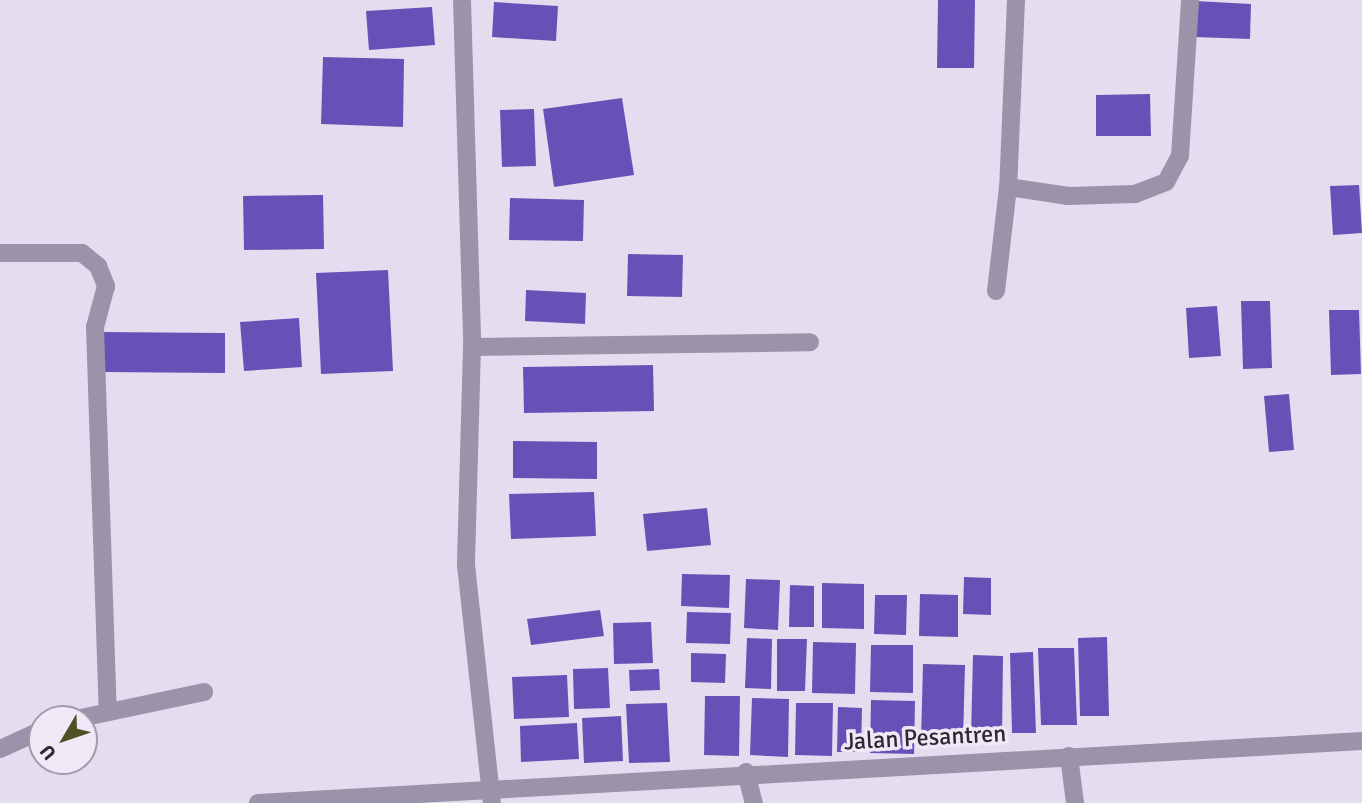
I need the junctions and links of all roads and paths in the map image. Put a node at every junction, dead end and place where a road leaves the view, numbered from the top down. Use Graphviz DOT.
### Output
graph roads {
  1 [pos="463,0"];
  2 [pos="1016,0"];
  3 [pos="1190,0"];
  4 [pos="1007,187"];
  5 [pos="0,253"];
  6 [pos="996,292"];
  7 [pos="810,342"];
  8 [pos="472,347"];
  9 [pos="205,692"];
  10 [pos="108,712"];
  11 [pos="98,714"];
  12 [pos="28,736"];
  13 [pos="1362,741"];
  14 [pos="0,749"];
  15 [pos="1069,756"];
  16 [pos="746,772"];
  17 [pos="492,796"];
  18 [pos="258,803"];
  19 [pos="754,803"];
  20 [pos="1075,803"];
  1 -- 8 [label="street"];
  2 -- 4 [label="street"];
  3 -- 4 [label="street"];
  4 -- 6 [label="street"];
  5 -- 10 [label="street"];
  7 -- 8 [label="street"];
  8 -- 17 [label="street"];
  9 -- 10 [label="street"];
  10 -- 11 [label="street"];
  12 -- 14 [label="street"];
  13 -- 15 [label="street, Jalan Pesantren"];
  15 -- 16 [label="street, Jalan Pesantren"];
  15 -- 20 [label="street"];
  16 -- 17 [label="street, Jalan Pesantren"];
  16 -- 19 [label="street"];
  17 -- 18 [label="street, Jalan Pesantren"];
}
